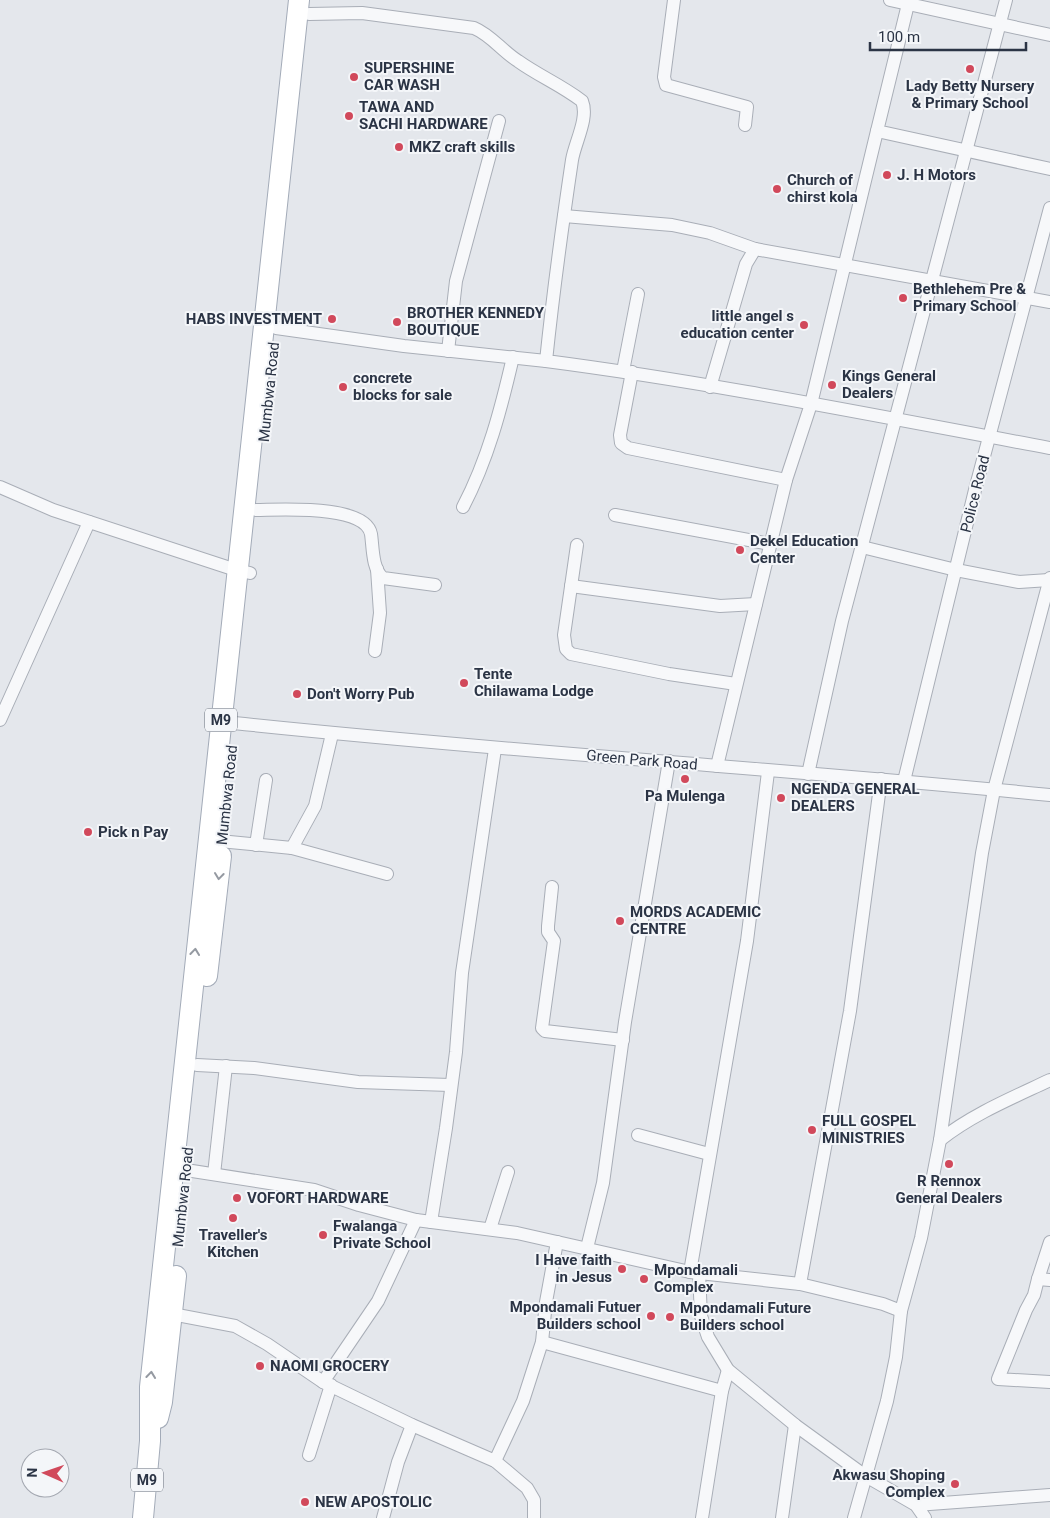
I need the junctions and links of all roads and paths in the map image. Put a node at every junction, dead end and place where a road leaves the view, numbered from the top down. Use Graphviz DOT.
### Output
graph roads {
  1 [pos="674,0"];
  2 [pos="890,0"];
  3 [pos="1006,0"];
  4 [pos="909,3"];
  5 [pos="306,5"];
  6 [pos="1000,24"];
  7 [pos="1050,35"];
  8 [pos="499,121"];
  9 [pos="745,124"];
  10 [pos="878,131"];
  11 [pos="966,151"];
  12 [pos="1050,169"];
  13 [pos="1050,208"];
  14 [pos="564,216"];
  15 [pos="755,249"];
  16 [pos="845,264"];
  17 [pos="933,280"];
  18 [pos="638,294"];
  19 [pos="1026,297"];
  20 [pos="1050,302"];
  21 [pos="276,328"];
  22 [pos="448,351"];
  23 [pos="513,357"];
  24 [pos="546,361"];
  25 [pos="627,372"];
  26 [pos="710,387"];
  27 [pos="811,404"];
  28 [pos="895,417"];
  29 [pos="989,437"];
  30 [pos="1050,448"];
  31 [pos="256,453"];
  32 [pos="786,480"];
  33 [pos="0,487"];
  34 [pos="463,508"];
  35 [pos="256,510"];
  36 [pos="615,515"];
  37 [pos="89,522"];
  38 [pos="770,544"];
  39 [pos="577,545"];
  40 [pos="862,547"];
  41 [pos="376,569"];
  42 [pos="956,570"];
  43 [pos="243,572"];
  44 [pos="1050,579"];
  45 [pos="435,585"];
  46 [pos="571,586"];
  47 [pos="756,604"];
  48 [pos="375,652"];
  49 [pos="736,684"];
  50 [pos="0,720"];
  51 [pos="234,723"];
  52 [pos="332,734"];
  53 [pos="495,749"];
  54 [pos="669,761"];
  55 [pos="717,766"];
  56 [pos="768,772"];
  57 [pos="808,774"];
  58 [pos="266,780"];
  59 [pos="881,780"];
  60 [pos="904,781"];
  61 [pos="994,790"];
  62 [pos="1050,795"];
  63 [pos="215,841"];
  64 [pos="256,845"];
  65 [pos="292,848"];
  66 [pos="387,874"];
  67 [pos="552,887"];
  68 [pos="623,1040"];
  69 [pos="197,1065"];
  70 [pos="226,1066"];
  71 [pos="450,1085"];
  72 [pos="1046,1086"];
  73 [pos="638,1135"];
  74 [pos="940,1140"];
  75 [pos="709,1154"];
  76 [pos="180,1169"];
  77 [pos="508,1172"];
  78 [pos="214,1174"];
  79 [pos="416,1220"];
  80 [pos="431,1222"];
  81 [pos="490,1229"];
  82 [pos="557,1242"];
  83 [pos="1050,1242"];
  84 [pos="587,1248"];
  85 [pos="694,1273"];
  86 [pos="1044,1279"];
  87 [pos="800,1284"];
  88 [pos="901,1311"];
  89 [pos="172,1314"];
  90 [pos="542,1342"];
  91 [pos="728,1370"];
  92 [pos="1050,1382"];
  93 [pos="327,1384"];
  94 [pos="722,1391"];
  95 [pos="412,1425"];
  96 [pos="795,1425"];
  97 [pos="150,1441"];
  98 [pos="309,1456"];
  99 [pos="495,1462"];
  100 [pos="864,1475"];
  101 [pos="1050,1495"];
  102 [pos="916,1505"];
  103 [pos="143,1518"];
  104 [pos="384,1518"];
  105 [pos="534,1518"];
  106 [pos="702,1518"];
  107 [pos="782,1518"];
  108 [pos="854,1518"];
  109 [pos="925,1518"];
  1 -- 9 [label="street"];
  2 -- 4 [label="street"];
  3 -- 6 [label="street"];
  4 -- 6 [label="street"];
  4 -- 10 [label="street"];
  5 -- 14 [label="street"];
  5 -- 21 [label="main road, Mumbwa Road / M9"];
  5 -- 31 [label="main road, Mumbwa Road / M9"];
  6 -- 7 [label="street"];
  6 -- 11 [label="street"];
  8 -- 22 [label="street"];
  10 -- 11 [label="street"];
  10 -- 16 [label="street"];
  11 -- 12 [label="street"];
  11 -- 17 [label="street"];
  13 -- 19 [label="street, Police Road"];
  14 -- 15 [label="street"];
  14 -- 24 [label="street"];
  15 -- 16 [label="street"];
  15 -- 26 [label="street"];
  16 -- 17 [label="street"];
  16 -- 27 [label="street"];
  17 -- 19 [label="street"];
  17 -- 28 [label="street"];
  18 -- 25 [label="street"];
  19 -- 20 [label="street"];
  19 -- 29 [label="street, Police Road"];
  21 -- 22 [label="street"];
  21 -- 31 [label="main road, Mumbwa Road / M9"];
  22 -- 23 [label="street"];
  23 -- 24 [label="street"];
  23 -- 34 [label="street"];
  24 -- 25 [label="street"];
  25 -- 26 [label="street"];
  25 -- 32 [label="street"];
  26 -- 27 [label="street"];
  27 -- 28 [label="street"];
  27 -- 32 [label="street"];
  28 -- 29 [label="street"];
  28 -- 40 [label="street"];
  29 -- 30 [label="street"];
  29 -- 42 [label="street, Police Road"];
  31 -- 35 [label="main road, Mumbwa Road / M9"];
  31 -- 43 [label="main road, Mumbwa Road / M9"];
  32 -- 38 [label="street"];
  33 -- 37 [label="street"];
  35 -- 41 [label="street"];
  35 -- 43 [label="main road, Mumbwa Road / M9"];
  36 -- 38 [label="street"];
  37 -- 43 [label="street"];
  37 -- 50 [label="street"];
  38 -- 47 [label="street"];
  39 -- 46 [label="street"];
  40 -- 42 [label="street"];
  40 -- 57 [label="street"];
  41 -- 45 [label="street"];
  41 -- 48 [label="street"];
  42 -- 44 [label="street"];
  42 -- 60 [label="street, Police Road"];
  43 -- 51 [label="main road, Mumbwa Road / M9"];
  43 -- 63 [label="main road, Mumbwa Road / M9"];
  44 -- 61 [label="street"];
  46 -- 47 [label="street"];
  46 -- 49 [label="street"];
  47 -- 49 [label="street"];
  49 -- 55 [label="street"];
  51 -- 52 [label="street, Green Park Road"];
  51 -- 63 [label="main road, Mumbwa Road / M9"];
  52 -- 53 [label="street, Green Park Road"];
  52 -- 65 [label="street"];
  53 -- 54 [label="street, Green Park Road"];
  53 -- 71 [label="street"];
  54 -- 55 [label="street, Green Park Road"];
  54 -- 68 [label="street"];
  55 -- 56 [label="street, Green Park Road"];
  56 -- 57 [label="street, Green Park Road"];
  56 -- 75 [label="street"];
  57 -- 59 [label="street, Green Park Road"];
  58 -- 64 [label="street"];
  59 -- 60 [label="street, Green Park Road"];
  59 -- 87 [label="street"];
  60 -- 61 [label="street, Green Park Road"];
  61 -- 62 [label="street, Green Park Road"];
  61 -- 74 [label="street"];
  63 -- 64 [label="street"];
  63 -- 69 [label="main road, Mumbwa Road / M9, one-way"];
  76 -- 63 [label="main road, Mumbwa Road / M9, one-way"];
  64 -- 65 [label="street"];
  65 -- 66 [label="street"];
  67 -- 68 [label="street"];
  68 -- 84 [label="street"];
  69 -- 70 [label="street"];
  69 -- 76 [label="main road, Mumbwa Road / M9"];
  70 -- 71 [label="street"];
  70 -- 78 [label="street"];
  71 -- 80 [label="street"];
  72 -- 74 [label="street"];
  73 -- 75 [label="street"];
  74 -- 88 [label="street"];
  75 -- 85 [label="street"];
  76 -- 78 [label="street"];
  76 -- 89 [label="main road, Mumbwa Road / M9"];
  97 -- 76 [label="main road, Mumbwa Road / M9, one-way"];
  77 -- 81 [label="street"];
  78 -- 79 [label="street"];
  79 -- 80 [label="street"];
  79 -- 93 [label="street"];
  80 -- 81 [label="street"];
  81 -- 82 [label="street"];
  82 -- 84 [label="street"];
  82 -- 90 [label="street"];
  83 -- 86 [label="street"];
  84 -- 85 [label="street"];
  85 -- 87 [label="street"];
  85 -- 91 [label="street"];
  86 -- 92 [label="street"];
  87 -- 88 [label="street"];
  88 -- 100 [label="street"];
  89 -- 93 [label="street"];
  89 -- 97 [label="main road, Mumbwa Road / M9"];
  90 -- 94 [label="street"];
  90 -- 99 [label="street"];
  91 -- 94 [label="street"];
  91 -- 96 [label="street"];
  93 -- 95 [label="street"];
  93 -- 98 [label="street"];
  94 -- 106 [label="street"];
  95 -- 99 [label="street"];
  95 -- 104 [label="street"];
  96 -- 100 [label="street"];
  96 -- 107 [label="street"];
  97 -- 103 [label="main road, Mumbwa Road / M9"];
  99 -- 105 [label="street"];
  100 -- 102 [label="street"];
  100 -- 108 [label="street"];
  101 -- 102 [label="street"];
  102 -- 109 [label="street"];
}
